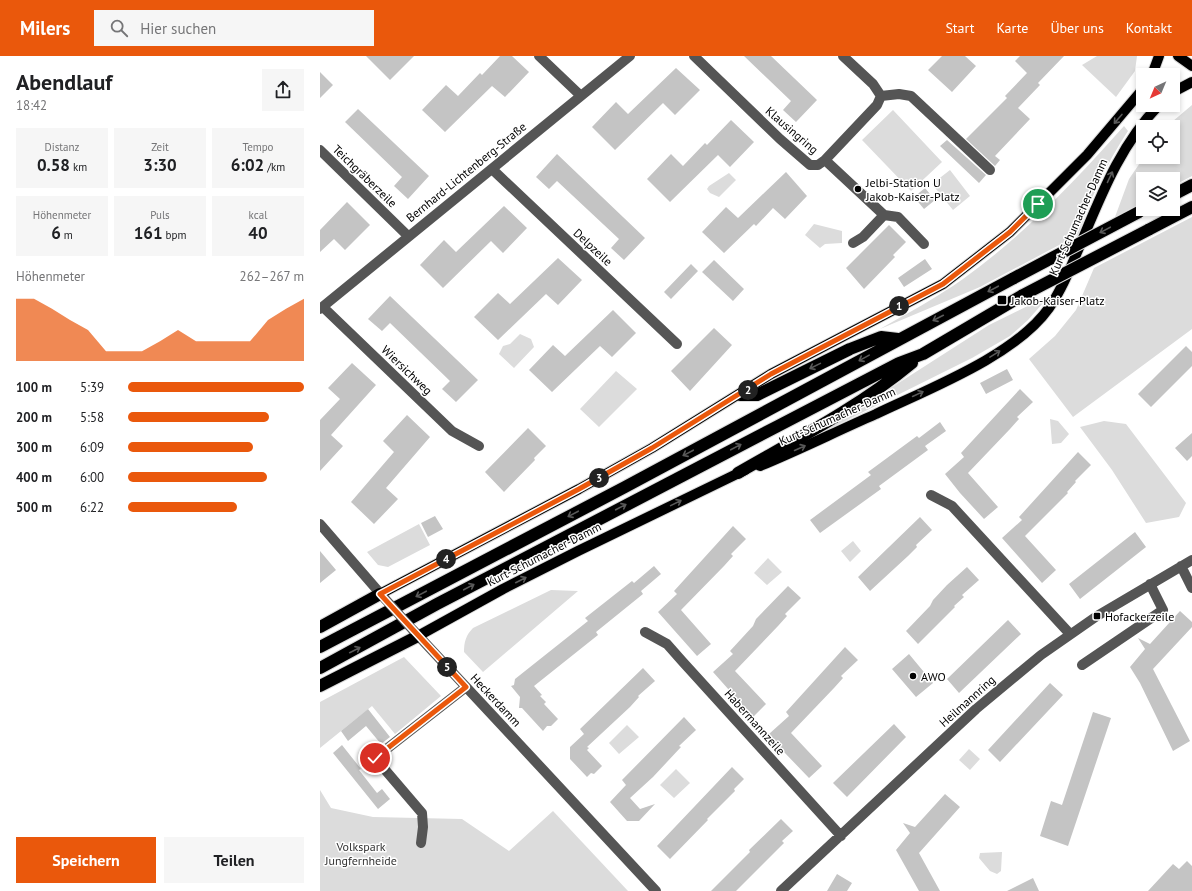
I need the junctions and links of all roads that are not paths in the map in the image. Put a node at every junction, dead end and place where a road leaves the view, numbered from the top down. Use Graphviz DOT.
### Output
graph roads {
  1 [pos="539,56"];
  2 [pos="630,56"];
  3 [pos="694,56"];
  4 [pos="843,56"];
  5 [pos="1159,56"];
  6 [pos="1178,56"];
  7 [pos="1192,66"];
  8 [pos="1155,68"];
  9 [pos="1192,82"];
  10 [pos="1180,88"];
  11 [pos="580,96"];
  12 [pos="881,96"];
  13 [pos="1136,97"];
  14 [pos="1153,112"];
  15 [pos="320,150"];
  16 [pos="825,160"];
  17 [pos="492,169"];
  18 [pos="990,170"];
  19 [pos="1192,185"];
  20 [pos="1180,191"];
  21 [pos="1192,207"];
  22 [pos="884,215"];
  23 [pos="1136,215"];
  24 [pos="408,236"];
  25 [pos="853,243"];
  26 [pos="924,244"];
  27 [pos="321,308"];
  28 [pos="898,339"];
  29 [pos="677,344"];
  30 [pos="923,354"];
  31 [pos="740,395"];
  32 [pos="479,446"];
  33 [pos="738,473"];
  34 [pos="931,495"];
  35 [pos="320,524"];
  36 [pos="1192,560"];
  37 [pos="1181,566"];
  38 [pos="1150,584"];
  39 [pos="1192,588"];
  40 [pos="383,597"];
  41 [pos="320,627"];
  42 [pos="415,632"];
  43 [pos="645,632"];
  44 [pos="1070,634"];
  45 [pos="320,648"];
  46 [pos="1082,665"];
  47 [pos="320,668"];
  48 [pos="320,686"];
  49 [pos="466,687"];
  50 [pos="841,836"];
  51 [pos="420,843"];
  52 [pos="656,891"];
  53 [pos="781,891"];
  1 -- 11 [label="street"];
  2 -- 11 [label="street, Bernhard-Lichtenberg-Straße"];
  3 -- 16 [label="street, Klausingring"];
  4 -- 12 [label="street"];
  5 -- 8 [label="main road"];
  6 -- 7 [label="main road"];
  9 -- 10 [label="main road"];
  11 -- 17 [label="street, Bernhard-Lichtenberg-Straße"];
  12 -- 16 [label="street, Klausingring"];
  12 -- 18 [label="street"];
  13 -- 31 [label="main road, Kurt-Schumacher-Damm, one-way"];
  33 -- 14 [label="main road, Kurt-Schumacher-Damm, one-way"];
  15 -- 24 [label="street, Teichgräberzeile"];
  16 -- 22 [label="street"];
  17 -- 24 [label="street, Bernhard-Lichtenberg-Straße"];
  17 -- 29 [label="street, Delpzeile"];
  19 -- 20 [label="highway"];
  21 -- 30 [label="highway, bridge"];
  22 -- 25 [label="street"];
  22 -- 26 [label="street"];
  23 -- 28 [label="highway, one-way, bridge"];
  24 -- 27 [label="street, Bernhard-Lichtenberg-Straße"];
  27 -- 32 [label="street, Wiersichweg"];
  28 -- 31 [label="highway, one-way"];
  28 -- 45 [label="highway, one-way"];
  30 -- 33 [label="highway"];
  47 -- 30 [label="highway, one-way"];
  31 -- 40 [label="main road, Kurt-Schumacher-Damm"];
  42 -- 33 [label="main road, Kurt-Schumacher-Damm, one-way"];
  34 -- 44 [label="street"];
  35 -- 40 [label="street, Heckerdamm"];
  36 -- 37 [label="street, Heilmannring"];
  37 -- 38 [label="street, Heilmannring"];
  37 -- 39 [label="street"];
  38 -- 44 [label="street, Heilmannring"];
  38 -- 46 [label="street"];
  40 -- 41 [label="highway"];
  40 -- 42 [label="street, Heckerdamm, bridge"];
  42 -- 48 [label="highway"];
  42 -- 49 [label="street, Heckerdamm"];
  43 -- 50 [label="street, Habermannzeile"];
  44 -- 50 [label="street, Heilmannring"];
  49 -- 51 [label="street"];
  49 -- 52 [label="street, Heckerdamm"];
  50 -- 53 [label="street, Heilmannring"];
}
